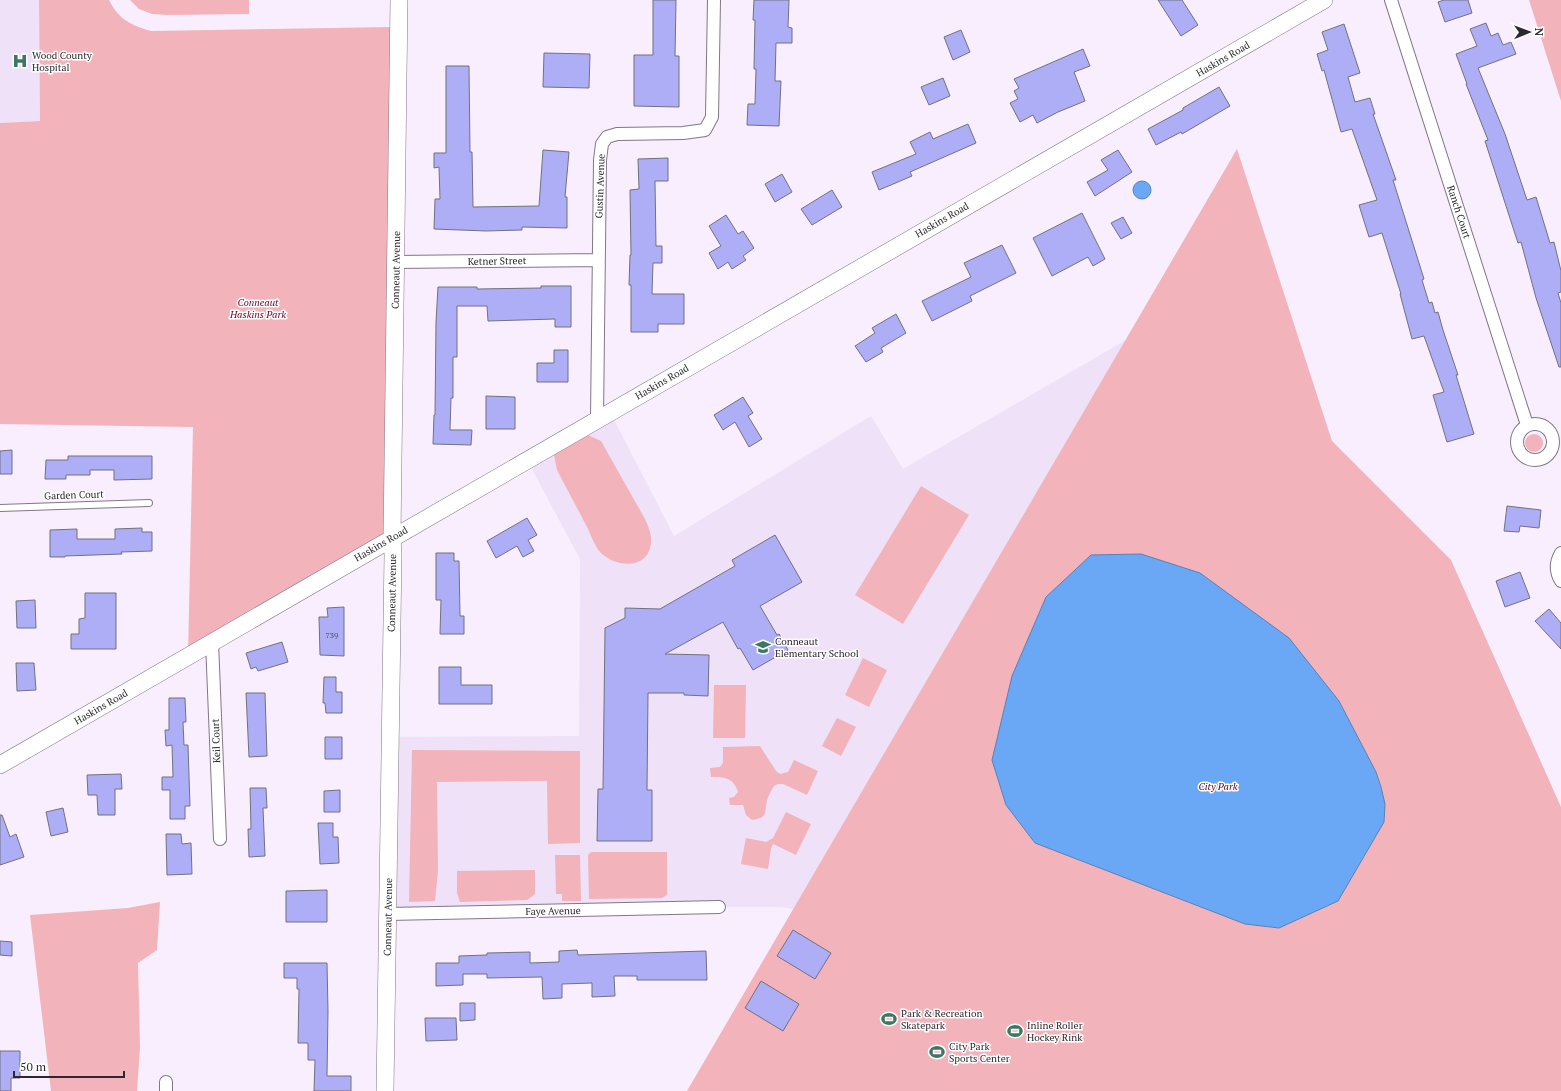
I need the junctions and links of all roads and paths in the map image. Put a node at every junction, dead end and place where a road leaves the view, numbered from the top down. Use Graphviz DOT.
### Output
graph roads {
  1 [pos="399,0"];
  2 [pos="714,0"];
  3 [pos="1324,0"];
  4 [pos="1391,0"];
  5 [pos="598,260"];
  6 [pos="396,262"];
  7 [pos="597,419"];
  8 [pos="1527,425"];
  9 [pos="149,503"];
  10 [pos="0,508"];
  11 [pos="392,538"];
  12 [pos="1561,553"];
  13 [pos="1561,582"];
  14 [pos="212,642"];
  15 [pos="0,765"];
  16 [pos="220,839"];
  17 [pos="719,907"];
  18 [pos="388,914"];
  19 [pos="385,1091"];
  1 -- 6 [label="main road, Conneaut Avenue"];
  2 -- 5 [label="street, Gustin Avenue"];
  3 -- 7 [label="main road, Haskins Road"];
  4 -- 8 [label="street, Ranch Court"];
  5 -- 6 [label="street, Ketner Street"];
  5 -- 7 [label="street, Gustin Avenue"];
  6 -- 11 [label="main road, Conneaut Avenue"];
  7 -- 11 [label="main road, Haskins Road"];
  9 -- 10 [label="lane, Garden Court"];
  11 -- 14 [label="main road, Haskins Road"];
  11 -- 18 [label="main road, Conneaut Avenue"];
  12 -- 13 [label="street"];
  14 -- 15 [label="main road, Haskins Road"];
  14 -- 16 [label="street, Keil Court"];
  17 -- 18 [label="street, Faye Avenue"];
  18 -- 19 [label="main road, Conneaut Avenue"];
}
